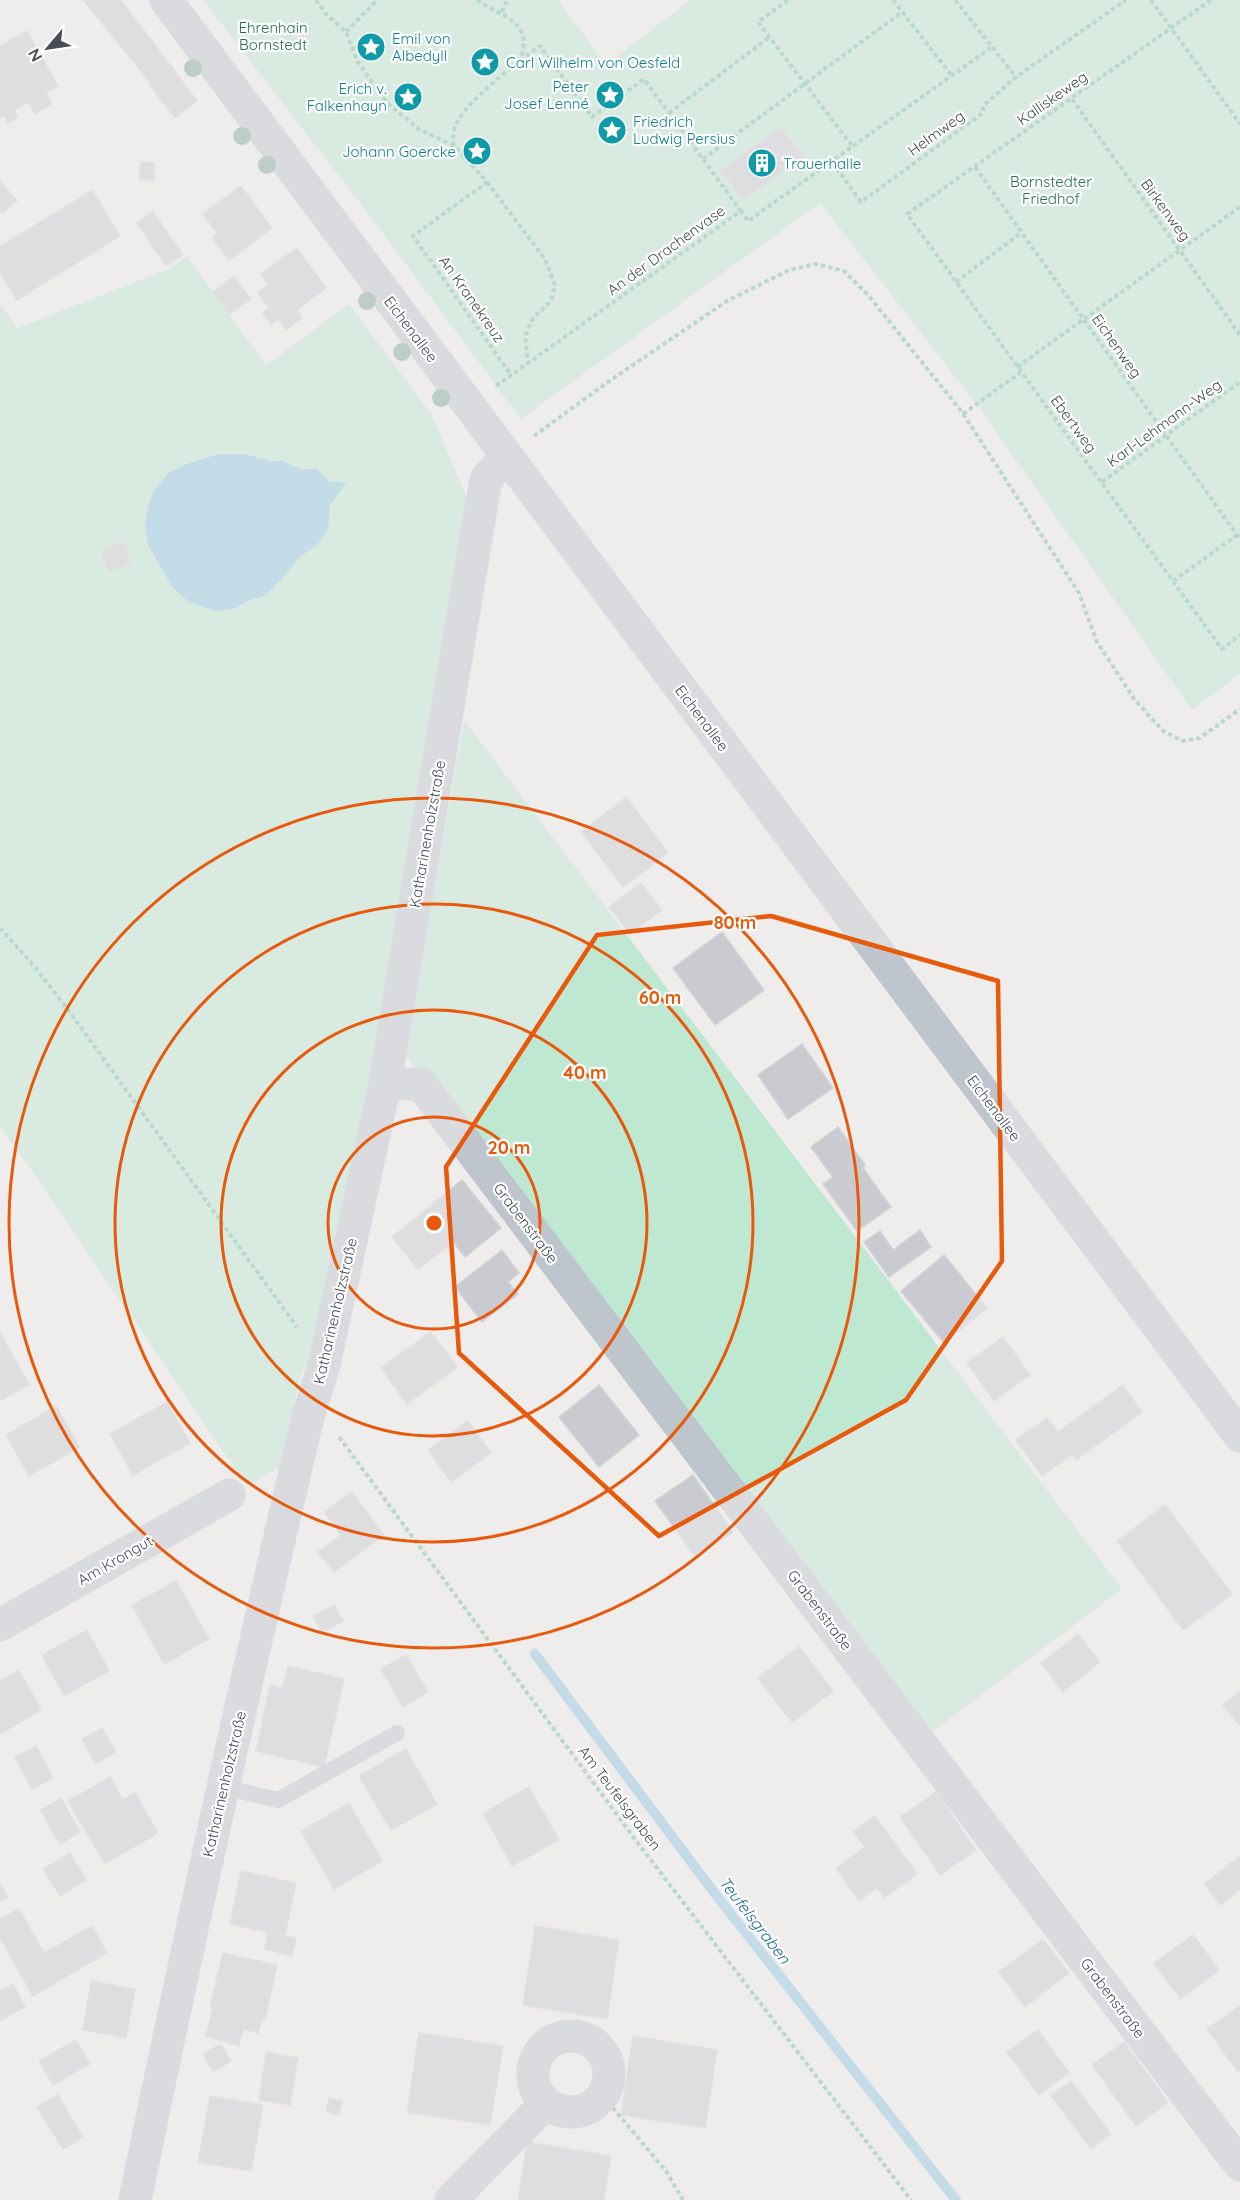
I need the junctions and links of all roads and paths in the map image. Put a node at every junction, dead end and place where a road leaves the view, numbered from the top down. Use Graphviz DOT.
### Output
graph roads {
  1 [pos="166,0"];
  2 [pos="316,0"];
  3 [pos="376,0"];
  4 [pos="477,0"];
  5 [pos="507,0"];
  6 [pos="788,0"];
  7 [pos="893,0"];
  8 [pos="955,0"];
  9 [pos="1126,0"];
  10 [pos="1151,0"];
  11 [pos="1211,0"];
  12 [pos="502,12"];
  13 [pos="903,12"];
  14 [pos="1172,28"];
  15 [pos="346,32"];
  16 [pos="770,37"];
  17 [pos="992,47"];
  18 [pos="520,60"];
  19 [pos="952,76"];
  20 [pos="1016,77"];
  21 [pos="805,84"];
  22 [pos="1071,99"];
  23 [pos="669,113"];
  24 [pos="1240,124"];
  25 [pos="454,146"];
  26 [pos="853,147"];
  27 [pos="703,159"];
  28 [pos="832,162"];
  29 [pos="975,167"];
  30 [pos="487,182"];
  31 [pos="1240,207"];
  32 [pos="741,211"];
  33 [pos="907,214"];
  34 [pos="1021,233"];
  35 [pos="1180,250"];
  36 [pos="956,282"];
  37 [pos="1084,320"];
  38 [pos="1240,335"];
  39 [pos="528,363"];
  40 [pos="1017,367"];
  41 [pos="1021,372"];
  42 [pos="511,375"];
  43 [pos="1240,382"];
  44 [pos="468,406"];
  45 [pos="962,413"];
  46 [pos="1166,435"];
  47 [pos="507,457"];
  48 [pos="1102,482"];
  49 [pos="1239,536"];
  50 [pos="1173,581"];
  51 [pos="1240,635"];
  52 [pos="1240,710"];
  53 [pos="0,928"];
  54 [pos="385,1084"];
  55 [pos="324,1365"];
  56 [pos="308,1417"];
  57 [pos="1240,1436"];
  58 [pos="230,1495"];
  59 [pos="0,1625"];
  60 [pos="397,1733"];
  61 [pos="223,1787"];
  62 [pos="603,2096"];
  63 [pos="546,2103"];
  64 [pos="1240,2165"];
  65 [pos="135,2200"];
  66 [pos="451,2200"];
  67 [pos="683,2200"];
  68 [pos="911,2200"];
  1 -- 44 [label="street, Eichenallee"];
  2 -- 15 [label="path"];
  3 -- 15 [label="path"];
  4 -- 12 [label="path"];
  5 -- 12 [label="path"];
  6 -- 16 [label="path"];
  7 -- 13 [label="path"];
  8 -- 17 [label="path"];
  9 -- 20 [label="path"];
  10 -- 14 [label="path"];
  11 -- 14 [label="path, Kalliskeweg"];
  12 -- 18 [label="path"];
  13 -- 19 [label="path"];
  13 -- 21 [label="path"];
  14 -- 22 [label="path, Kalliskeweg"];
  14 -- 24 [label="path"];
  15 -- 25 [label="path"];
  16 -- 21 [label="path"];
  16 -- 23 [label="path"];
  17 -- 19 [label="path, An der Drachenvase"];
  17 -- 20 [label="path"];
  18 -- 23 [label="path"];
  18 -- 25 [label="path"];
  19 -- 26 [label="path, An der Drachenvase"];
  20 -- 28 [label="path, Helmweg"];
  21 -- 26 [label="path"];
  21 -- 27 [label="path"];
  22 -- 29 [label="path, Kalliskeweg"];
  22 -- 35 [label="path, Birkenweg"];
  23 -- 27 [label="path"];
  25 -- 30 [label="path"];
  26 -- 28 [label="path, An der Drachenvase"];
  27 -- 32 [label="path"];
  28 -- 32 [label="path, An der Drachenvase"];
  29 -- 33 [label="path, Kalliskeweg"];
  29 -- 34 [label="path, Eichenweg"];
  30 -- 39 [label="path"];
  30 -- 42 [label="path, An Kranekreuz"];
  31 -- 35 [label="path"];
  32 -- 39 [label="path, An der Drachenvase"];
  33 -- 36 [label="path, Ebertweg"];
  34 -- 36 [label="path"];
  34 -- 37 [label="path, Eichenweg"];
  35 -- 37 [label="path"];
  35 -- 38 [label="path, Birkenweg"];
  36 -- 40 [label="path, Ebertweg"];
  37 -- 40 [label="path"];
  37 -- 46 [label="path, Eichenweg"];
  39 -- 42 [label="path, An der Drachenvase"];
  40 -- 41 [label="path, Ebertweg"];
  41 -- 45 [label="path"];
  41 -- 48 [label="path, Ebertweg"];
  42 -- 44 [label="path, An der Drachenvase"];
  43 -- 46 [label="path, Karl-Lehmann-Weg"];
  44 -- 47 [label="street, Eichenallee"];
  45 -- 47 [label="path"];
  45 -- 52 [label="path"];
  46 -- 48 [label="path, Karl-Lehmann-Weg"];
  46 -- 49 [label="path, Eichenweg"];
  47 -- 54 [label="street, Katharinenholzstraße"];
  47 -- 57 [label="street, Eichenallee"];
  48 -- 50 [label="path, Ebertweg"];
  49 -- 50 [label="path"];
  50 -- 51 [label="path, Ebertweg"];
  53 -- 55 [label="path"];
  54 -- 55 [label="street, Katharinenholzstraße"];
  54 -- 64 [label="street, Grabenstraße"];
  55 -- 56 [label="street, Katharinenholzstraße"];
  56 -- 61 [label="street, Katharinenholzstraße"];
  56 -- 68 [label="path, Am Teufelsgraben"];
  58 -- 59 [label="street, Am Krongut"];
  60 -- 61 [label="lane"];
  61 -- 65 [label="street, Katharinenholzstraße"];
  62 -- 63 [label="street"];
  62 -- 63 [label="street"];
  62 -- 67 [label="path"];
  63 -- 66 [label="street"];
}
